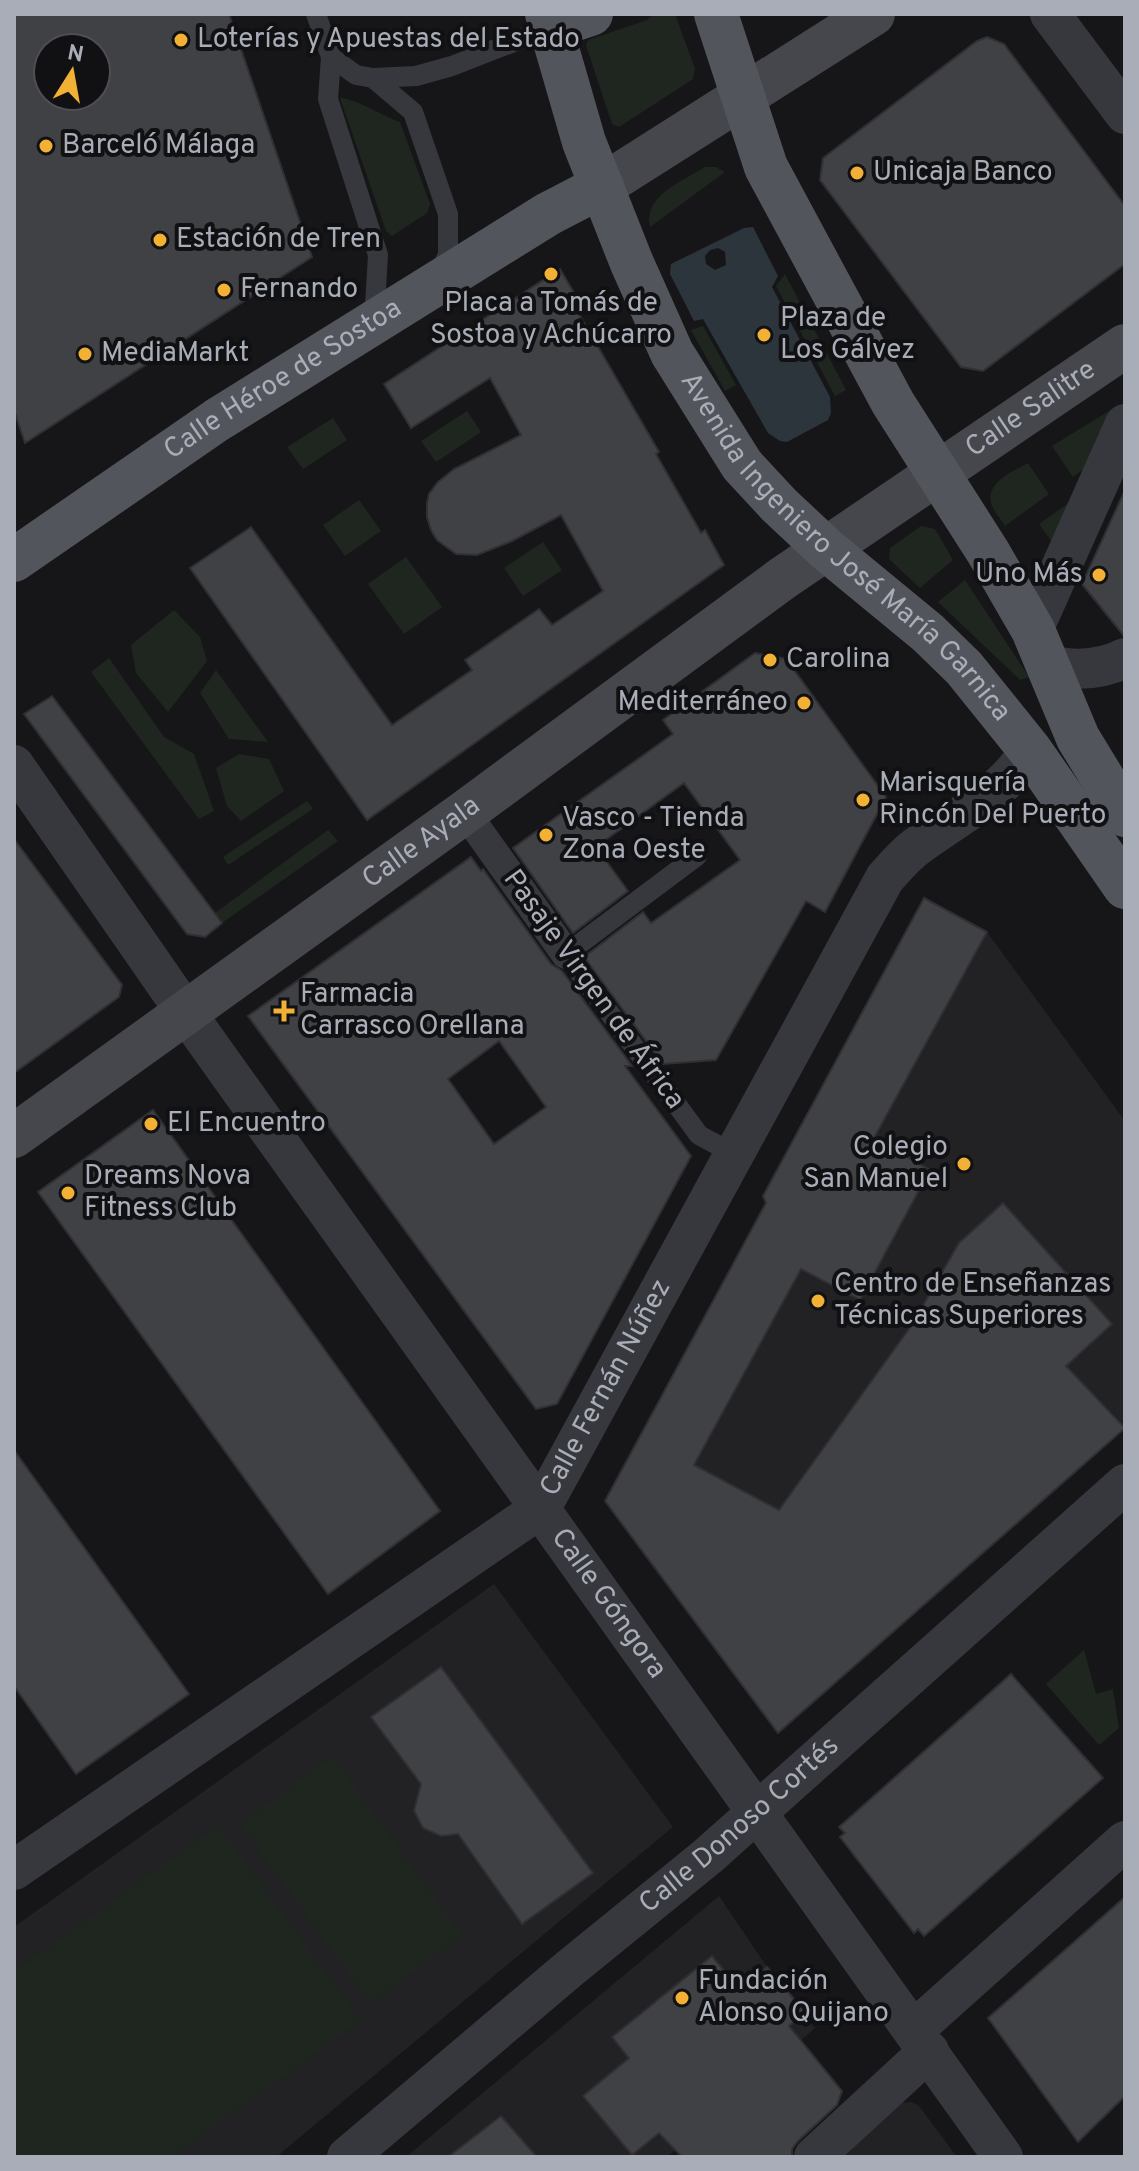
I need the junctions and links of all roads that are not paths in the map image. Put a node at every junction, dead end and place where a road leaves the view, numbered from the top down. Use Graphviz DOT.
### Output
graph roads {
  1 [pos="316,14"];
  2 [pos="716,14"];
  3 [pos="873,14"];
  4 [pos="1050,14"];
  5 [pos="563,18"];
  6 [pos="331,57"];
  7 [pos="373,78"];
  8 [pos="741,95"];
  9 [pos="1125,114"];
  10 [pos="602,186"];
  11 [pos="432,286"];
  12 [pos="341,343"];
  13 [pos="1125,346"];
  14 [pos="1125,424"];
  15 [pos="938,475"];
  16 [pos="826,549"];
  17 [pos="14,560"];
  18 [pos="1041,648"];
  19 [pos="1125,658"];
  20 [pos="1030,750"];
  21 [pos="14,765"];
  22 [pos="465,812"];
  23 [pos="1125,815"];
  24 [pos="697,856"];
  25 [pos="1125,887"];
  26 [pos="566,954"];
  27 [pos="186,1013"];
  28 [pos="14,1136"];
  29 [pos="734,1154"];
  30 [pos="1125,1484"];
  31 [pos="541,1508"];
  32 [pos="758,1811"];
  33 [pos="1125,1841"];
  34 [pos="14,1870"];
  35 [pos="921,2041"];
  36 [pos="347,2157"];
  37 [pos="814,2157"];
  38 [pos="1003,2157"];
  1 -- 6 [label="lane"];
  2 -- 8 [label="main road, Avenida Ingeniero José María Garnica"];
  3 -- 8 [label="main road"];
  4 -- 9 [label="street"];
  5 -- 7 [label="lane"];
  5 -- 10 [label="main road, Avenida Ingeniero José María Garnica"];
  6 -- 7 [label="lane"];
  6 -- 12 [label="lane"];
  7 -- 11 [label="lane"];
  8 -- 10 [label="main road"];
  8 -- 15 [label="main road, Avenida Ingeniero José María Garnica"];
  10 -- 11 [label="main road, Calle Héroe de Sostoa"];
  10 -- 16 [label="main road, Avenida Ingeniero José María Garnica"];
  11 -- 12 [label="main road, Calle Héroe de Sostoa"];
  12 -- 17 [label="main road, Calle Héroe de Sostoa"];
  13 -- 15 [label="main road, Calle Salitre"];
  14 -- 18 [label="street"];
  15 -- 16 [label="main road, Calle Salitre"];
  15 -- 18 [label="main road, Avenida Ingeniero José María Garnica"];
  16 -- 20 [label="main road, Avenida Ingeniero José María Garnica"];
  16 -- 22 [label="main road, Calle Ayala"];
  18 -- 19 [label="street"];
  18 -- 23 [label="main road, Avenida Ingeniero José María Garnica"];
  20 -- 25 [label="main road, Avenida Ingeniero José María Garnica"];
  20 -- 29 [label="street, Calle Fernán Núñez"];
  21 -- 27 [label="street, Calle Góngora"];
  22 -- 26 [label="street, Pasaje Virgen de África"];
  22 -- 27 [label="main road, Calle Ayala"];
  24 -- 26 [label="lane"];
  26 -- 29 [label="lane, Pasaje Virgen de África"];
  27 -- 28 [label="main road, Calle Ayala"];
  27 -- 31 [label="street, Calle Góngora"];
  29 -- 31 [label="street, Calle Fernán Núñez"];
  30 -- 32 [label="street, Calle Donoso Cortés"];
  31 -- 32 [label="street, Calle Góngora"];
  31 -- 34 [label="street, Calle Fernán Núñez"];
  32 -- 35 [label="street, Calle Góngora"];
  32 -- 36 [label="street, Calle Donoso Cortés"];
  33 -- 35 [label="street"];
  35 -- 37 [label="street"];
  35 -- 38 [label="street, Calle Góngora"];
}
